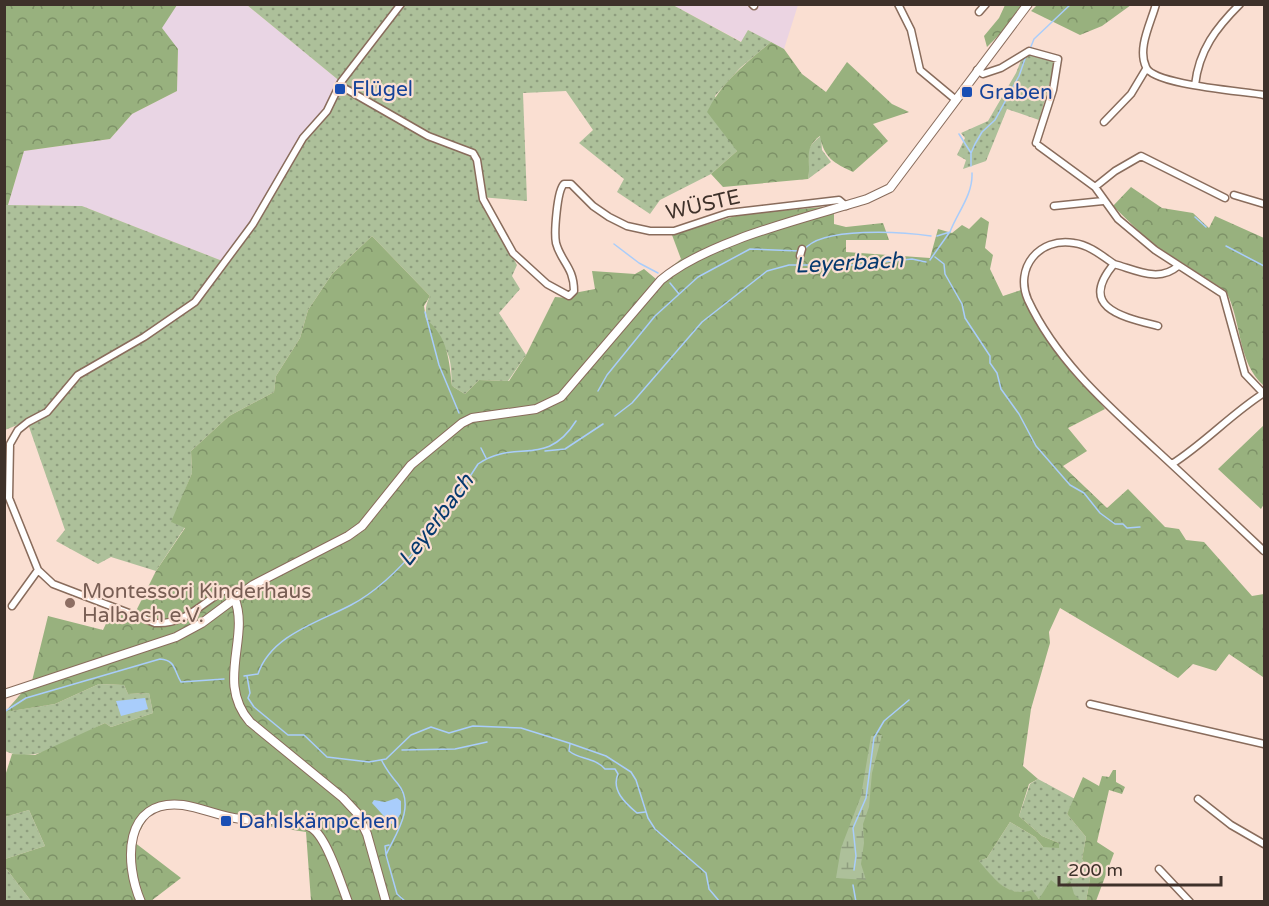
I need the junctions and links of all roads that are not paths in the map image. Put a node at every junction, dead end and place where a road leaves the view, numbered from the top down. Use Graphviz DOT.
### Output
graph roads {
  1 [pos="401,4"];
  2 [pos="898,4"];
  3 [pos="986,4"];
  4 [pos="1028,4"];
  5 [pos="1156,4"];
  6 [pos="1240,4"];
  7 [pos="979,12"];
  8 [pos="1146,69"];
  9 [pos="977,70"];
  10 [pos="339,85"];
  11 [pos="1195,85"];
  12 [pos="1264,94"];
  13 [pos="956,100"];
  14 [pos="1104,122"];
  15 [pos="1095,187"];
  16 [pos="1234,195"];
  17 [pos="1225,198"];
  18 [pos="1103,201"];
  19 [pos="1264,201"];
  20 [pos="846,206"];
  21 [pos="1054,206"];
  22 [pos="802,249"];
  23 [pos="800,256"];
  24 [pos="1114,264"];
  25 [pos="1178,266"];
  26 [pos="1158,326"];
  27 [pos="1264,394"];
  28 [pos="1172,465"];
  29 [pos="1264,551"];
  30 [pos="38,570"];
  31 [pos="234,597"];
  32 [pos="12,606"];
  33 [pos="8,694"];
  34 [pos="1090,704"];
  35 [pos="1264,744"];
  36 [pos="1198,799"];
  37 [pos="1264,844"];
  38 [pos="1158,869"];
  39 [pos="141,902"];
  40 [pos="348,902"];
  41 [pos="386,902"];
  42 [pos="1190,902"];
  1 -- 10 [label="street"];
  2 -- 13 [label="street"];
  3 -- 7 [label="street"];
  4 -- 9 [label="main road"];
  5 -- 8 [label="street"];
  6 -- 11 [label="street"];
  8 -- 11 [label="street"];
  8 -- 14 [label="street"];
  9 -- 13 [label="main road"];
  9 -- 15 [label="street"];
  10 -- 20 [label="street, WÜSTE"];
  10 -- 30 [label="street"];
  11 -- 12 [label="street"];
  13 -- 20 [label="main road"];
  15 -- 17 [label="street"];
  15 -- 18 [label="street"];
  16 -- 19 [label="street"];
  18 -- 21 [label="street"];
  18 -- 25 [label="street"];
  20 -- 31 [label="main road"];
  22 -- 23 [label="street"];
  24 -- 25 [label="street"];
  24 -- 26 [label="street"];
  24 -- 28 [label="street"];
  25 -- 27 [label="street"];
  27 -- 28 [label="street"];
  28 -- 29 [label="street"];
  30 -- 31 [label="street"];
  30 -- 32 [label="street"];
  31 -- 33 [label="main road"];
  31 -- 41 [label="main road"];
  34 -- 35 [label="street"];
  36 -- 37 [label="street"];
  38 -- 42 [label="street"];
  39 -- 40 [label="main road"];
}
